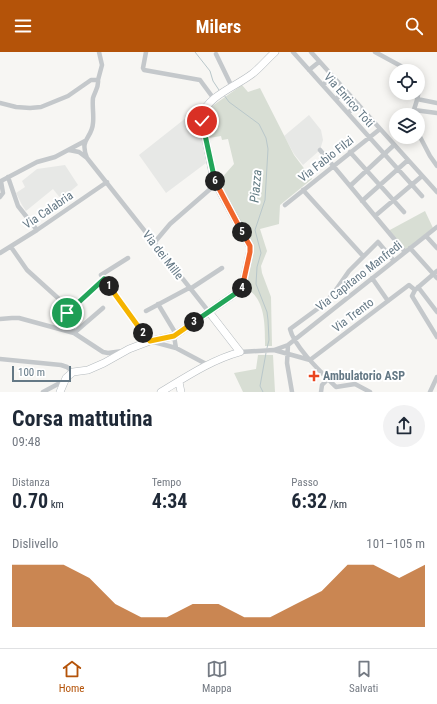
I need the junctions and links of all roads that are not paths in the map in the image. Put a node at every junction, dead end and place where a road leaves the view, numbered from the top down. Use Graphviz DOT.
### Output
graph roads {
  1 [pos="99,52"];
  2 [pos="146,52"];
  3 [pos="275,52"];
  4 [pos="293,52"];
  5 [pos="311,52"];
  6 [pos="375,52"];
  7 [pos="216,54"];
  8 [pos="319,62"];
  9 [pos="397,64"];
  10 [pos="310,70"];
  11 [pos="332,76"];
  12 [pos="98,80"];
  13 [pos="322,85"];
  14 [pos="230,88"];
  15 [pos="345,91"];
  16 [pos="216,98"];
  17 [pos="336,99"];
  18 [pos="422,100"];
  19 [pos="1,102"];
  20 [pos="437,103"];
  21 [pos="358,104"];
  22 [pos="425,111"];
  23 [pos="348,113"];
  24 [pos="437,113"];
  25 [pos="380,129"];
  26 [pos="369,137"];
  27 [pos="85,141"];
  28 [pos="424,144"];
  29 [pos="394,145"];
  30 [pos="69,150"];
  31 [pos="320,150"];
  32 [pos="350,152"];
  33 [pos="385,154"];
  34 [pos="87,158"];
  35 [pos="408,160"];
  36 [pos="333,166"];
  37 [pos="437,166"];
  38 [pos="398,169"];
  39 [pos="367,171"];
  40 [pos="422,176"];
  41 [pos="8,177"];
  42 [pos="1,181"];
  43 [pos="107,182"];
  44 [pos="216,184"];
  45 [pos="412,184"];
  46 [pos="380,185"];
  47 [pos="350,186"];
  48 [pos="303,190"];
  49 [pos="437,191"];
  50 [pos="422,196"];
  51 [pos="0,197"];
  52 [pos="394,200"];
  53 [pos="362,201"];
  54 [pos="285,205"];
  55 [pos="404,212"];
  56 [pos="375,216"];
  57 [pos="437,227"];
  58 [pos="37,230"];
  59 [pos="426,236"];
  60 [pos="154,243"];
  61 [pos="11,247"];
  62 [pos="410,248"];
  63 [pos="437,248"];
  64 [pos="405,252"];
  65 [pos="0,253"];
  66 [pos="363,256"];
  67 [pos="128,258"];
  68 [pos="394,261"];
  69 [pos="222,268"];
  70 [pos="436,275"];
  71 [pos="372,278"];
  72 [pos="104,279"];
  73 [pos="190,288"];
  74 [pos="416,289"];
  75 [pos="388,301"];
  76 [pos="158,304"];
  77 [pos="103,308"];
  78 [pos="146,311"];
  79 [pos="437,311"];
  80 [pos="208,312"];
  81 [pos="67,313"];
  82 [pos="0,319"];
  83 [pos="74,334"];
  84 [pos="175,335"];
  85 [pos="437,335"];
  86 [pos="294,340"];
  87 [pos="150,341"];
  88 [pos="288,345"];
  89 [pos="176,348"];
  90 [pos="128,350"];
  91 [pos="274,350"];
  92 [pos="240,352"];
  93 [pos="287,353"];
  94 [pos="0,359"];
  95 [pos="310,360"];
  96 [pos="208,365"];
  97 [pos="73,372"];
  98 [pos="437,377"];
  99 [pos="328,379"];
  100 [pos="64,382"];
  101 [pos="179,382"];
  102 [pos="43,392"];
  103 [pos="60,392"];
  104 [pos="161,392"];
  105 [pos="182,392"];
  106 [pos="292,392"];
  107 [pos="321,392"];
  108 [pos="370,392"];
  109 [pos="430,392"];
  1 -- 12 [label="street"];
  2 -- 16 [label="street"];
  3 -- 14 [label="main road"];
  4 -- 10 [label="street, Via Enrico Toti"];
  5 -- 8 [label="street"];
  6 -- 9 [label="street"];
  7 -- 14 [label="street"];
  8 -- 10 [label="street"];
  8 -- 11 [label="street"];
  10 -- 13 [label="street, Via Enrico Toti"];
  11 -- 13 [label="street"];
  11 -- 15 [label="street"];
  12 -- 19 [label="street"];
  12 -- 27 [label="street"];
  13 -- 17 [label="street, Via Enrico Toti"];
  14 -- 16 [label="main road"];
  15 -- 17 [label="street"];
  15 -- 21 [label="street"];
  16 -- 44 [label="main road"];
  17 -- 23 [label="street, Via Enrico Toti"];
  18 -- 20 [label="street"];
  21 -- 23 [label="street"];
  21 -- 25 [label="street"];
  22 -- 24 [label="street"];
  23 -- 26 [label="street, Via Enrico Toti"];
  25 -- 26 [label="street, Via Fabio Filzi"];
  25 -- 29 [label="street"];
  26 -- 32 [label="street, Via Fabio Filzi"];
  26 -- 33 [label="street, Via Enrico Toti"];
  27 -- 30 [label="street"];
  27 -- 34 [label="street"];
  28 -- 37 [label="street"];
  29 -- 33 [label="street"];
  29 -- 35 [label="street"];
  30 -- 34 [label="street"];
  30 -- 41 [label="street"];
  31 -- 36 [label="street"];
  32 -- 36 [label="street, Via Fabio Filzi"];
  32 -- 39 [label="street"];
  33 -- 38 [label="street, Via Enrico Toti"];
  33 -- 39 [label="street"];
  34 -- 43 [label="street, Via dei Mille"];
  35 -- 38 [label="street"];
  35 -- 40 [label="street"];
  36 -- 47 [label="street"];
  36 -- 48 [label="street, Via Fabio Filzi"];
  38 -- 45 [label="street, Via Enrico Toti"];
  38 -- 46 [label="street"];
  39 -- 46 [label="street"];
  39 -- 47 [label="street"];
  40 -- 45 [label="street"];
  40 -- 49 [label="street"];
  41 -- 42 [label="street"];
  41 -- 58 [label="street"];
  42 -- 51 [label="street"];
  43 -- 58 [label="street, Via Calabria"];
  43 -- 60 [label="street, Via dei Mille"];
  44 -- 60 [label="street"];
  44 -- 80 [label="main road"];
  45 -- 50 [label="street, Via Enrico Toti"];
  45 -- 52 [label="street"];
  46 -- 52 [label="street"];
  46 -- 53 [label="street"];
  47 -- 53 [label="street"];
  48 -- 54 [label="street, Via Fabio Filzi"];
  48 -- 66 [label="street"];
  52 -- 55 [label="street"];
  52 -- 56 [label="street"];
  53 -- 56 [label="street"];
  56 -- 64 [label="street"];
  57 -- 59 [label="street, Via Capitano Manfredi"];
  58 -- 61 [label="street, Via Calabria"];
  59 -- 62 [label="street, Via Capitano Manfredi"];
  59 -- 63 [label="street"];
  60 -- 73 [label="street, Via dei Mille"];
  61 -- 65 [label="street, Via Calabria"];
  61 -- 81 [label="street"];
  62 -- 64 [label="street, Via Capitano Manfredi"];
  62 -- 70 [label="street"];
  64 -- 68 [label="street, Via Capitano Manfredi"];
  66 -- 68 [label="street"];
  66 -- 86 [label="street"];
  67 -- 72 [label="street"];
  68 -- 71 [label="street, Via Capitano Manfredi"];
  69 -- 73 [label="street"];
  70 -- 74 [label="street"];
  71 -- 75 [label="street"];
  71 -- 86 [label="street, Via Capitano Manfredi"];
  72 -- 81 [label="street"];
  72 -- 87 [label="street"];
  73 -- 76 [label="street"];
  73 -- 80 [label="street, Via dei Mille"];
  74 -- 75 [label="street, Via Trento"];
  74 -- 79 [label="street"];
  74 -- 85 [label="street"];
  75 -- 95 [label="street, Via Trento"];
  76 -- 78 [label="street"];
  76 -- 84 [label="street"];
  77 -- 83 [label="street"];
  80 -- 84 [label="main road"];
  80 -- 92 [label="main road, Via dei Mille"];
  81 -- 83 [label="street"];
  82 -- 83 [label="street"];
  83 -- 90 [label="street"];
  84 -- 87 [label="main road"];
  84 -- 89 [label="street"];
  86 -- 88 [label="street, Via Capitano Manfredi"];
  86 -- 95 [label="street"];
  87 -- 89 [label="street"];
  87 -- 90 [label="main road"];
  88 -- 91 [label="street"];
  88 -- 93 [label="street"];
  89 -- 96 [label="street"];
  90 -- 97 [label="main road"];
  91 -- 92 [label="street"];
  91 -- 93 [label="street"];
  92 -- 96 [label="main road"];
  93 -- 95 [label="street"];
  93 -- 106 [label="street"];
  94 -- 97 [label="street"];
  95 -- 99 [label="street"];
  96 -- 101 [label="main road"];
  97 -- 100 [label="main road"];
  98 -- 109 [label="street"];
  99 -- 107 [label="street"];
  99 -- 108 [label="street"];
  100 -- 102 [label="street"];
  100 -- 103 [label="main road"];
  101 -- 104 [label="main road"];
  101 -- 105 [label="main road"];
}
